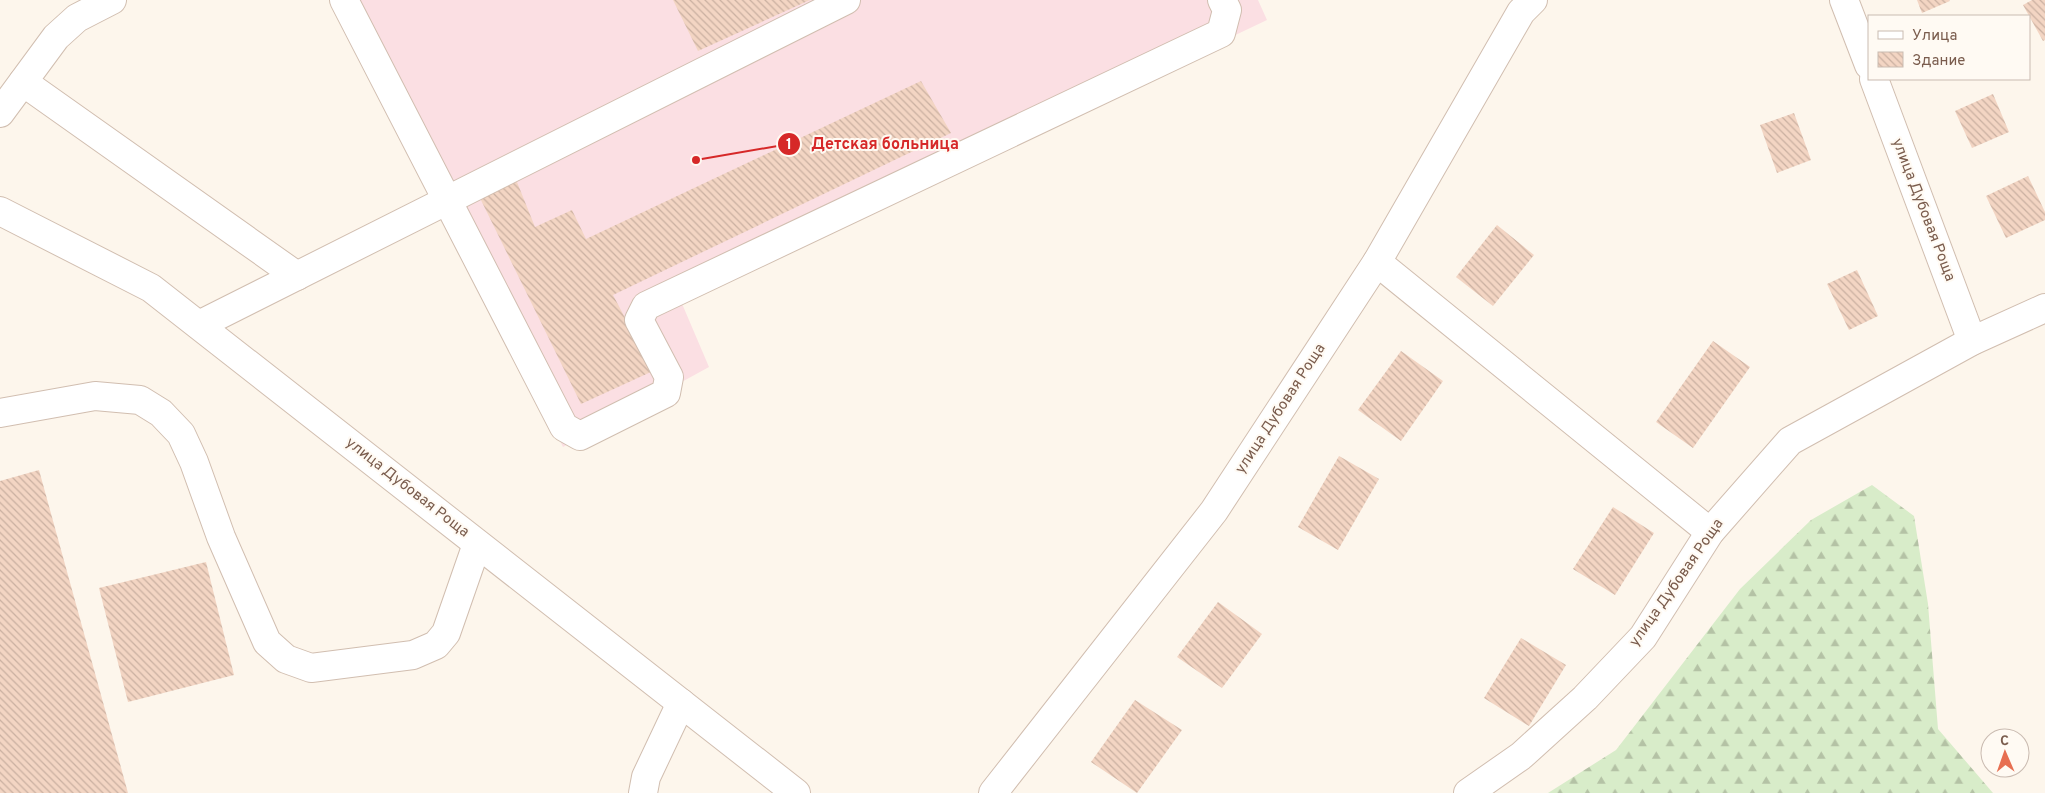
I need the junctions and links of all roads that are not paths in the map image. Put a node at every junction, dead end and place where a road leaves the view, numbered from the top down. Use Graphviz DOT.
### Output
graph roads {
  1 [pos="112,0"];
  2 [pos="344,0"];
  3 [pos="846,0"];
  4 [pos="1222,0"];
  5 [pos="1533,0"];
  6 [pos="1844,0"];
  7 [pos="1868,62"];
  8 [pos="1874,80"];
  9 [pos="23,82"];
  10 [pos="0,113"];
  11 [pos="447,199"];
  12 [pos="0,211"];
  13 [pos="1377,262"];
  14 [pos="297,276"];
  15 [pos="2045,308"];
  16 [pos="199,325"];
  17 [pos="1972,342"];
  18 [pos="0,413"];
  19 [pos="1710,532"];
  20 [pos="477,544"];
  21 [pos="681,703"];
  22 [pos="642,793"];
  23 [pos="796,793"];
  24 [pos="993,793"];
  25 [pos="1468,793"];
  1 -- 9 [label="street"];
  2 -- 11 [label="street"];
  3 -- 11 [label="street"];
  4 -- 11 [label="street"];
  5 -- 13 [label="street, улица Дубовая Роща"];
  6 -- 7 [label="street"];
  8 -- 17 [label="street, улица Дубовая Роща"];
  9 -- 10 [label="street"];
  9 -- 14 [label="street"];
  11 -- 14 [label="street"];
  12 -- 16 [label="street, улица Дубовая Роща"];
  13 -- 19 [label="street"];
  13 -- 24 [label="street, улица Дубовая Роща"];
  14 -- 16 [label="street"];
  15 -- 17 [label="street, улица Дубовая Роща"];
  16 -- 20 [label="street, улица Дубовая Роща"];
  17 -- 19 [label="street, улица Дубовая Роща"];
  18 -- 20 [label="street"];
  19 -- 25 [label="street, улица Дубовая Роща"];
  20 -- 21 [label="street, улица Дубовая Роща"];
  21 -- 22 [label="street"];
  21 -- 23 [label="street, улица Дубовая Роща"];
}
